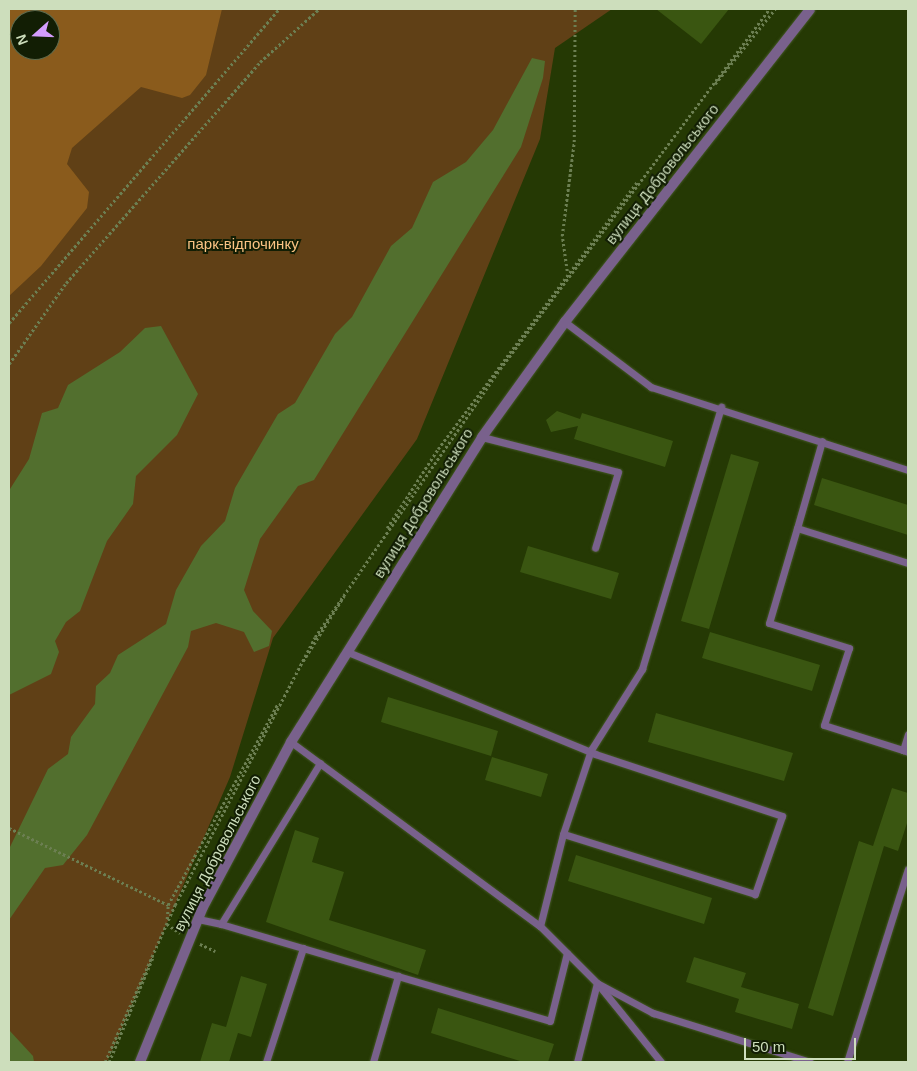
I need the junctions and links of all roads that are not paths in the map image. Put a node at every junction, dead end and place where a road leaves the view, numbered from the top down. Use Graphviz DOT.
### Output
graph roads {
  1 [pos="810,9"];
  2 [pos="566,322"];
  3 [pos="722,407"];
  4 [pos="482,437"];
  5 [pos="822,441"];
  6 [pos="908,470"];
  7 [pos="797,528"];
  8 [pos="594,548"];
  9 [pos="908,563"];
  10 [pos="348,652"];
  11 [pos="908,734"];
  12 [pos="291,742"];
  13 [pos="591,750"];
  14 [pos="906,751"];
  15 [pos="320,764"];
  16 [pos="563,834"];
  17 [pos="908,869"];
  18 [pos="198,919"];
  19 [pos="221,924"];
  20 [pos="540,926"];
  21 [pos="302,948"];
  22 [pos="567,953"];
  23 [pos="398,976"];
  24 [pos="597,983"];
  25 [pos="140,1062"];
  26 [pos="266,1062"];
  27 [pos="373,1062"];
  28 [pos="577,1062"];
  29 [pos="661,1062"];
  30 [pos="810,1062"];
  31 [pos="847,1062"];
  1 -- 2 [label="street, вулиця Добровольського"];
  2 -- 3 [label="lane"];
  2 -- 4 [label="street, вулиця Добровольського"];
  3 -- 5 [label="lane"];
  3 -- 13 [label="lane"];
  4 -- 8 [label="lane"];
  4 -- 10 [label="street, вулиця Добровольського"];
  5 -- 6 [label="lane"];
  5 -- 7 [label="lane"];
  7 -- 9 [label="lane"];
  7 -- 14 [label="lane"];
  10 -- 12 [label="street, вулиця Добровольського"];
  10 -- 13 [label="lane"];
  11 -- 14 [label="lane"];
  12 -- 15 [label="lane"];
  12 -- 18 [label="street, вулиця Добровольського"];
  13 -- 16 [label="lane"];
  13 -- 16 [label="lane"];
  15 -- 19 [label="lane"];
  15 -- 20 [label="lane"];
  16 -- 20 [label="lane"];
  17 -- 31 [label="lane"];
  18 -- 19 [label="lane"];
  18 -- 25 [label="street, вулиця Добровольського"];
  19 -- 21 [label="lane"];
  20 -- 22 [label="lane"];
  21 -- 23 [label="lane"];
  21 -- 26 [label="lane"];
  22 -- 23 [label="lane"];
  22 -- 24 [label="lane"];
  23 -- 27 [label="lane"];
  24 -- 28 [label="lane"];
  24 -- 29 [label="lane"];
  24 -- 30 [label="lane"];
}
